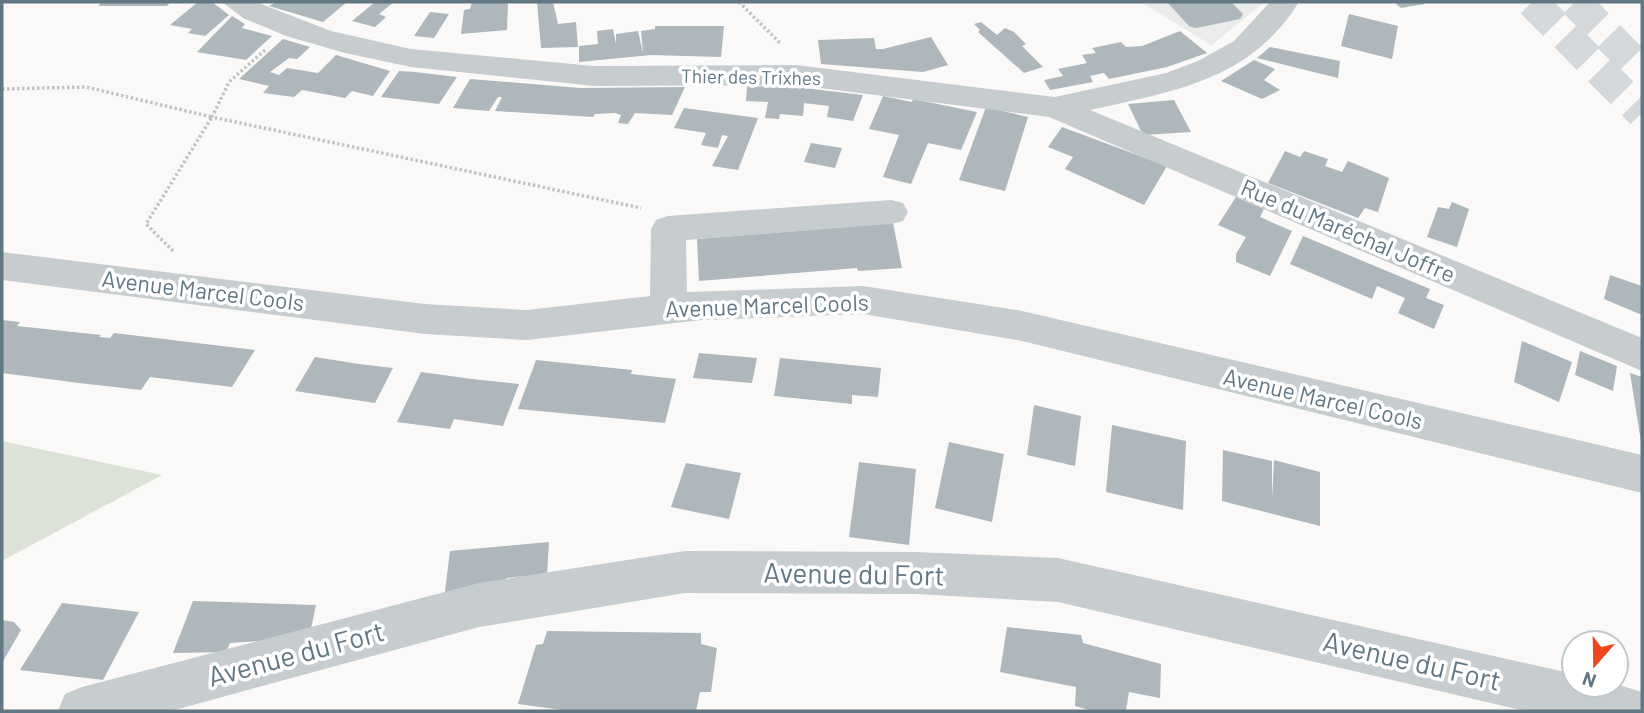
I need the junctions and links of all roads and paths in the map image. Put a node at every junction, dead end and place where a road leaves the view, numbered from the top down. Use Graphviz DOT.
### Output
graph roads {
  1 [pos="236,2"];
  2 [pos="738,2"];
  3 [pos="1285,2"];
  4 [pos="292,26"];
  5 [pos="796,75"];
  6 [pos="2,89"];
  7 [pos="1055,107"];
  8 [pos="212,117"];
  9 [pos="891,212"];
  10 [pos="668,229"];
  11 [pos="2,266"];
  12 [pos="214,292"];
  13 [pos="669,308"];
  14 [pos="1642,355"];
  15 [pos="1642,474"];
  16 [pos="82,711"];
  17 [pos="1628,711"];
  1 -- 4 [label="street, Thier des Trixhes"];
  2 -- 5 [label="path"];
  3 -- 7 [label="street, Thier des Trixhes"];
  4 -- 5 [label="street, Thier des Trixhes"];
  4 -- 8 [label="path"];
  5 -- 7 [label="street, Thier des Trixhes"];
  6 -- 8 [label="path"];
  7 -- 14 [label="street, Rue du Maréchal Joffre"];
  8 -- 10 [label="path"];
  8 -- 12 [label="path"];
  9 -- 10 [label="street"];
  10 -- 13 [label="street"];
  11 -- 12 [label="street, Avenue Marcel Cools"];
  12 -- 13 [label="street, Avenue Marcel Cools"];
  13 -- 15 [label="street, Avenue Marcel Cools"];
  16 -- 17 [label="street, Avenue du Fort"];
}
